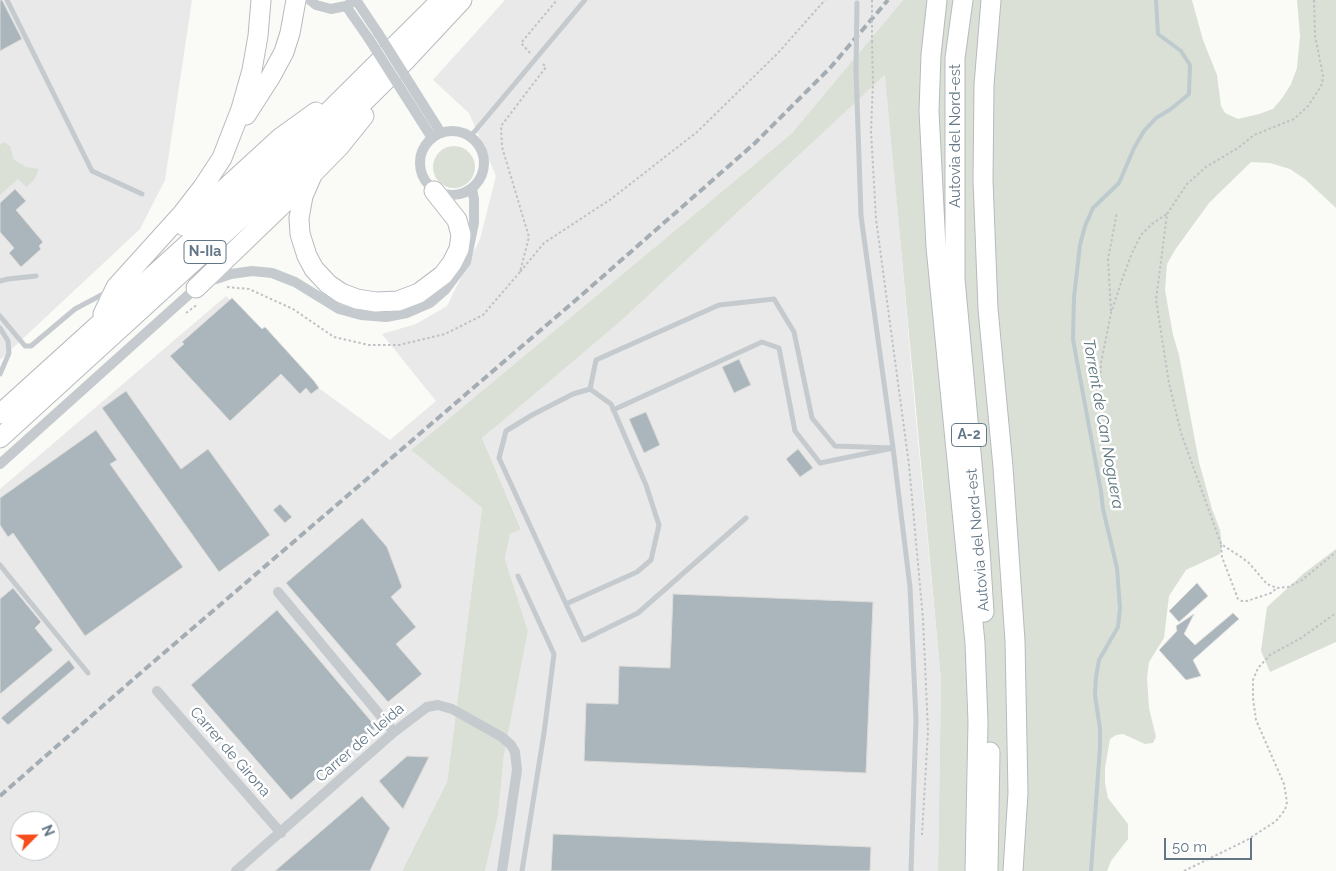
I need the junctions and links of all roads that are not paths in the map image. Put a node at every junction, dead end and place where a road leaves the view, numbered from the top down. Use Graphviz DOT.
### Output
graph roads {
  1 [pos="7,0"];
  2 [pos="261,0"];
  3 [pos="296,0"];
  4 [pos="310,0"];
  5 [pos="356,0"];
  6 [pos="441,0"];
  7 [pos="462,0"];
  8 [pos="585,0"];
  9 [pos="937,0"];
  10 [pos="945,0"];
  11 [pos="963,0"];
  12 [pos="991,0"];
  13 [pos="1004,0"];
  14 [pos="857,2"];
  15 [pos="346,6"];
  16 [pos="374,36"];
  17 [pos="405,61"];
  18 [pos="356,85"];
  19 [pos="436,136"];
  20 [pos="470,137"];
  21 [pos="226,146"];
  22 [pos="313,173"];
  23 [pos="472,189"];
  24 [pos="434,191"];
  25 [pos="142,194"];
  26 [pos="936,247"];
  27 [pos="142,258"];
  28 [pos="36,276"];
  29 [pos="987,276"];
  30 [pos="0,282"];
  31 [pos="116,287"];
  32 [pos="196,288"];
  33 [pos="0,316"];
  34 [pos="99,323"];
  35 [pos="0,328"];
  36 [pos="0,374"];
  37 [pos="590,390"];
  38 [pos="613,410"];
  39 [pos="0,414"];
  40 [pos="0,438"];
  41 [pos="893,448"];
  42 [pos="0,464"];
  43 [pos="746,518"];
  44 [pos="0,565"];
  45 [pos="518,576"];
  46 [pos="278,592"];
  47 [pos="566,604"];
  48 [pos="88,673"];
  49 [pos="157,691"];
  50 [pos="394,732"];
  51 [pos="281,833"];
  52 [pos="236,871"];
  53 [pos="502,871"];
  54 [pos="522,871"];
  55 [pos="911,871"];
  56 [pos="975,871"];
  57 [pos="988,871"];
  58 [pos="1013,871"];
  1 -- 25 [label="lane"];
  2 -- 21 [label="highway"];
  3 -- 21 [label="highway"];
  4 -- 15 [label="street"];
  5 -- 15 [label="street"];
  5 -- 16 [label="street"];
  6 -- 18 [label="highway, N-IIa"];
  7 -- 17 [label="highway, N-IIa"];
  8 -- 20 [label="lane"];
  9 -- 26 [label="highway"];
  10 -- 26 [label="highway"];
  11 -- 57 [label="highway, Autovia del Nord-est / A-2"];
  12 -- 29 [label="highway, Autovia del Nord-est / A-2"];
  13 -- 29 [label="highway"];
  14 -- 41 [label="lane, bridge"];
  15 -- 16 [label="street"];
  16 -- 19 [label="street, bridge"];
  17 -- 22 [label="highway"];
  17 -- 40 [label="highway, N-IIa"];
  18 -- 27 [label="highway"];
  18 -- 34 [label="highway, N-IIa"];
  19 -- 20 [label="street"];
  19 -- 24 [label="street"];
  20 -- 23 [label="street"];
  21 -- 27 [label="highway"];
  22 -- 24 [label="highway"];
  22 -- 32 [label="highway"];
  23 -- 24 [label="street"];
  23 -- 32 [label="street"];
  26 -- 56 [label="highway"];
  27 -- 31 [label="highway"];
  28 -- 30 [label="lane"];
  29 -- 58 [label="highway, Autovia del Nord-est / A-2"];
  31 -- 33 [label="lane"];
  31 -- 34 [label="highway"];
  32 -- 42 [label="street"];
  34 -- 39 [label="highway, N-IIa"];
  35 -- 36 [label="lane"];
  37 -- 38 [label="lane"];
  37 -- 41 [label="lane"];
  37 -- 47 [label="lane"];
  38 -- 41 [label="lane"];
  38 -- 47 [label="lane"];
  41 -- 55 [label="lane"];
  43 -- 47 [label="lane"];
  44 -- 48 [label="lane"];
  45 -- 54 [label="lane"];
  46 -- 50 [label="street"];
  49 -- 51 [label="street, Carrer de Girona"];
  50 -- 51 [label="street, Carrer de Lleida"];
  50 -- 53 [label="street, Carrer de Lleida"];
  51 -- 52 [label="street, Carrer de Lleida"];
}
